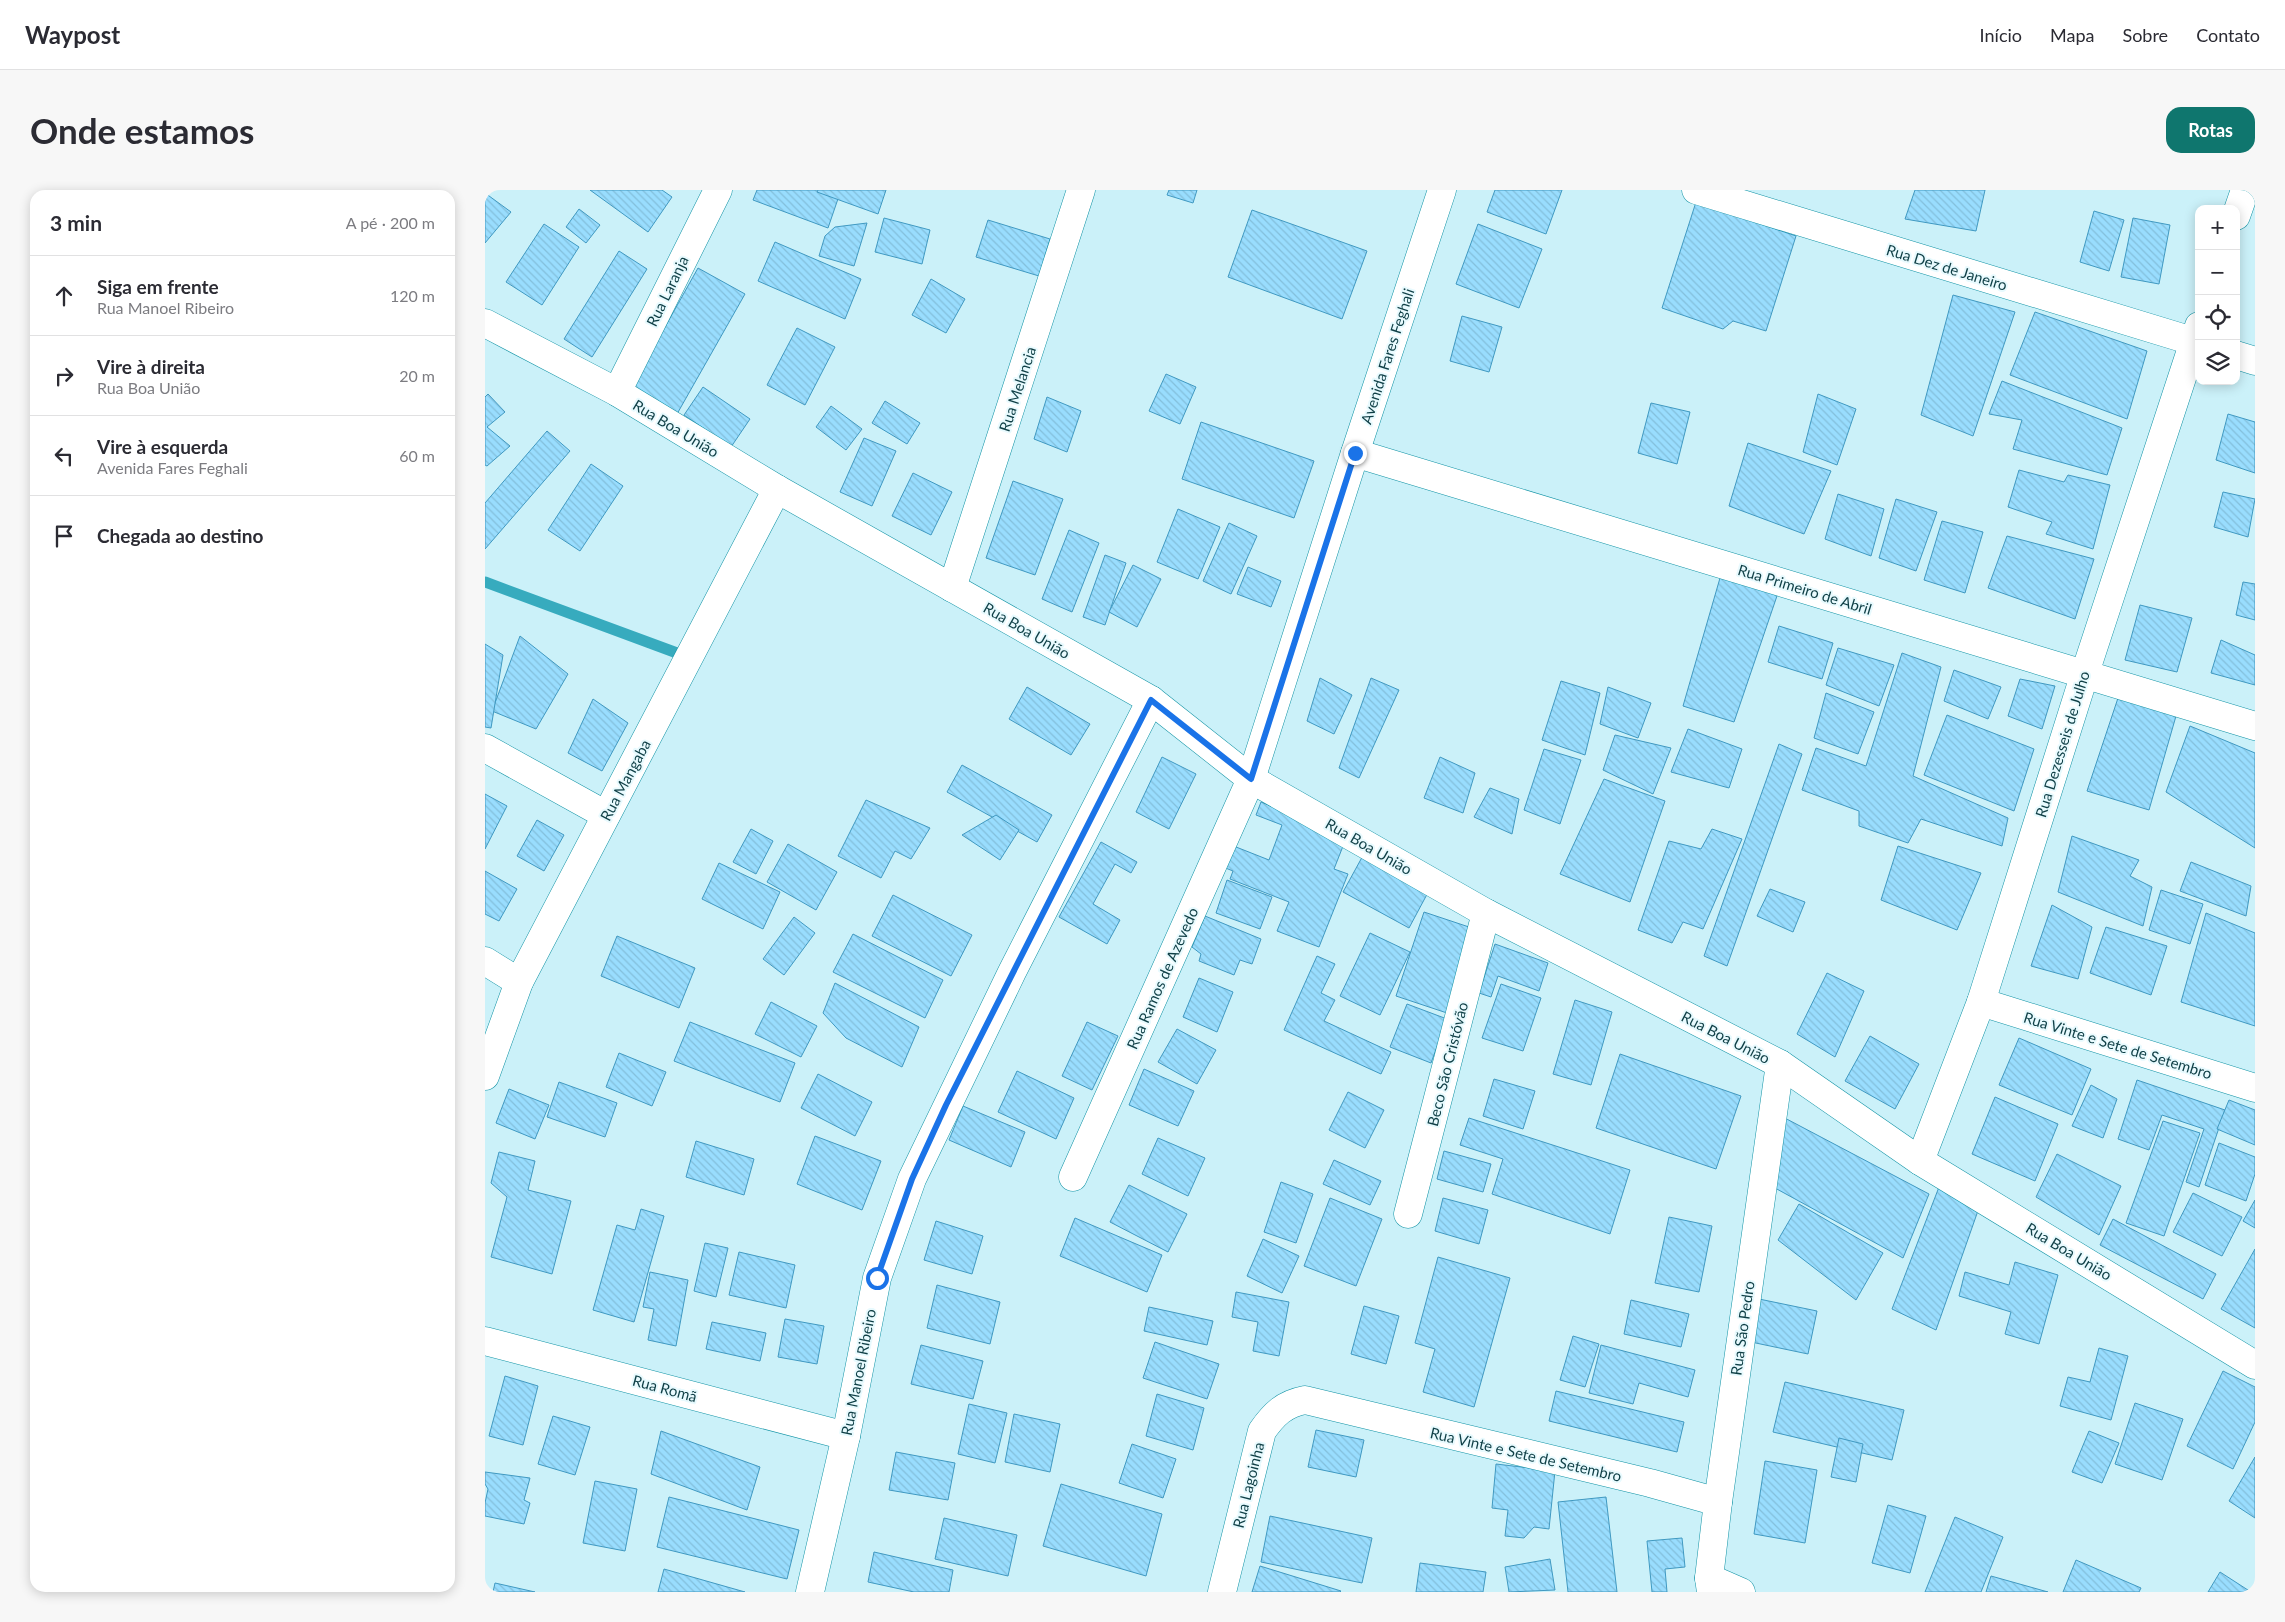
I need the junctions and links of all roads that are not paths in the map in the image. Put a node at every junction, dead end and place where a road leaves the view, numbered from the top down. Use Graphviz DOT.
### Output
graph roads {
  1 [pos="717,190"];
  2 [pos="1081,190"];
  3 [pos="1442,190"];
  4 [pos="1696,190"];
  5 [pos="2245,190"];
  6 [pos="2240,205"];
  7 [pos="485,323"];
  8 [pos="2195,336"];
  9 [pos="2196,340"];
  10 [pos="2240,356"];
  11 [pos="2255,361"];
  12 [pos="617,392"];
  13 [pos="1355,453"];
  14 [pos="777,489"];
  15 [pos="952,588"];
  16 [pos="2085,673"];
  17 [pos="1151,700"];
  18 [pos="2255,726"];
  19 [pos="485,748"];
  20 [pos="1251,779"];
  21 [pos="606,815"];
  22 [pos="1485,913"];
  23 [pos="485,961"];
  24 [pos="519,982"];
  25 [pos="1981,1002"];
  26 [pos="1779,1064"];
  27 [pos="485,1076"];
  28 [pos="2255,1088"];
  29 [pos="1920,1161"];
  30 [pos="1073,1177"];
  31 [pos="1408,1214"];
  32 [pos="485,1341"];
  33 [pos="2255,1365"];
  34 [pos="1333,1408"];
  35 [pos="846,1436"];
  36 [pos="1718,1502"];
  37 [pos="1710,1585"];
  38 [pos="810,1592"];
  39 [pos="1222,1592"];
  40 [pos="1741,1592"];
  1 -- 12 [label="street, Rua Laranja"];
  2 -- 15 [label="street, Rua Melancia"];
  3 -- 13 [label="street, Avenida Fares Feghali"];
  4 -- 8 [label="street, Rua Dez de Janeiro"];
  5 -- 6 [label="street"];
  7 -- 12 [label="street, Rua Boa União"];
  9 -- 16 [label="street, Rua Dezesseis de Julho"];
  10 -- 11 [label="street"];
  12 -- 14 [label="street, Rua Boa União"];
  13 -- 16 [label="street, Rua Primeiro de Abril"];
  13 -- 20 [label="street, Avenida Fares Feghali"];
  14 -- 15 [label="street, Rua Boa União"];
  14 -- 21 [label="street, Rua Mangaba"];
  15 -- 17 [label="street, Rua Boa União"];
  16 -- 18 [label="street, Rua Primeiro de Abril"];
  16 -- 25 [label="street, Rua Dezesseis de Julho"];
  17 -- 20 [label="street, Rua Boa União"];
  17 -- 35 [label="street, Rua Manoel Ribeiro"];
  19 -- 21 [label="street"];
  20 -- 22 [label="street, Rua Boa União"];
  20 -- 30 [label="street, Rua Ramos de Azevedo"];
  21 -- 24 [label="street, Rua Mangaba"];
  22 -- 26 [label="street, Rua Boa União"];
  22 -- 31 [label="street, Beco São Cristóvão"];
  23 -- 24 [label="street"];
  24 -- 27 [label="street, Rua Mangaba"];
  25 -- 28 [label="street, Rua Vinte e Sete de Setembro"];
  25 -- 29 [label="street, Rua Dezesseis de Julho"];
  26 -- 29 [label="street, Rua Boa União"];
  26 -- 36 [label="street, Rua São Pedro"];
  29 -- 33 [label="street, Rua Boa União"];
  32 -- 35 [label="street, Rua Romã"];
  34 -- 36 [label="street, Rua Vinte e Sete de Setembro"];
  34 -- 39 [label="street, Rua Lagoinha"];
  35 -- 38 [label="street, Rua Manoel Ribeiro"];
  36 -- 37 [label="street, Rua São Pedro"];
  37 -- 40 [label="street"];
}
